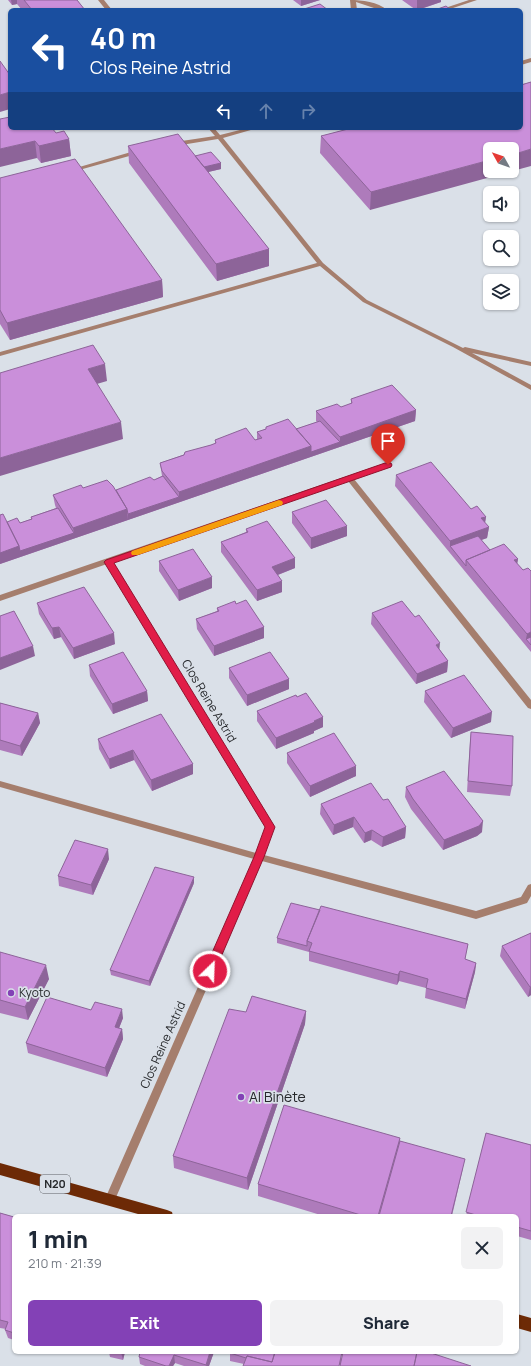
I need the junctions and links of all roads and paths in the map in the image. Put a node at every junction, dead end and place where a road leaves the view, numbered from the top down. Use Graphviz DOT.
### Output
graph roads {
  1 [pos="101,0"];
  2 [pos="353,0"];
  3 [pos="474,0"];
  4 [pos="107,8"];
  5 [pos="382,8"];
  6 [pos="448,8"];
  7 [pos="213,130"];
  8 [pos="247,130"];
  9 [pos="219,137"];
  10 [pos="166,145"];
  11 [pos="143,151"];
  12 [pos="68,171"];
  13 [pos="321,264"];
  14 [pos="455,346"];
  15 [pos="0,354"];
  16 [pos="531,364"];
  17 [pos="531,388"];
  18 [pos="388,465"];
  19 [pos="349,478"];
  20 [pos="109,562"];
  21 [pos="0,598"];
  22 [pos="531,706"];
  23 [pos="0,784"];
  24 [pos="259,857"];
  25 [pos="531,888"];
  26 [pos="0,1169"];
  27 [pos="110,1200"];
  28 [pos="160,1214"];
  29 [pos="519,1322"];
  30 [pos="531,1325"];
  1 -- 4 [label="street"];
  2 -- 5 [label="street"];
  3 -- 6 [label="street"];
  7 -- 9 [label="street"];
  8 -- 9 [label="street"];
  9 -- 10 [label="street"];
  9 -- 13 [label="street"];
  11 -- 12 [label="street"];
  13 -- 14 [label="street"];
  13 -- 15 [label="street"];
  14 -- 16 [label="street"];
  14 -- 17 [label="street"];
  18 -- 19 [label="street"];
  19 -- 20 [label="street"];
  19 -- 22 [label="street"];
  20 -- 21 [label="street"];
  20 -- 24 [label="street, Clos Reine Astrid"];
  23 -- 24 [label="street"];
  24 -- 25 [label="street"];
  24 -- 27 [label="street, Clos Reine Astrid"];
  26 -- 27 [label="main road, N20"];
  27 -- 28 [label="main road, N20"];
  29 -- 30 [label="main road"];
}
